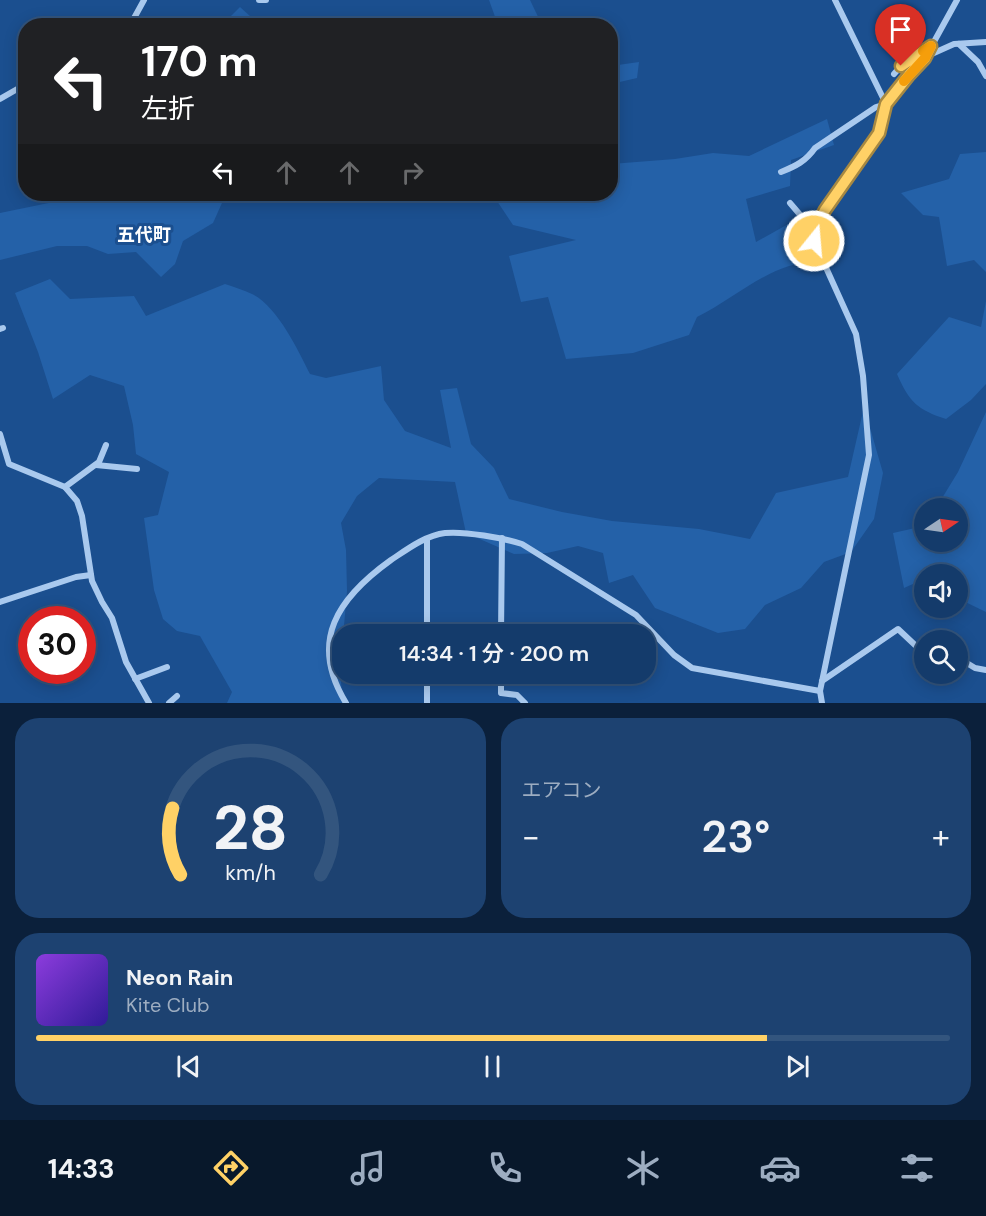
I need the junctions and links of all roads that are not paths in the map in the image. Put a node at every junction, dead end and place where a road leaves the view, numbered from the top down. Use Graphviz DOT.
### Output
graph roads {
  1 [pos="144,0"];
  2 [pos="259,0"];
  3 [pos="266,0"];
  4 [pos="835,0"];
  5 [pos="957,0"];
  6 [pos="134,18"];
  7 [pos="986,42"];
  8 [pos="959,44"];
  9 [pos="931,46"];
  10 [pos="925,58"];
  11 [pos="894,74"];
  12 [pos="986,76"];
  13 [pos="18,90"];
  14 [pos="0,99"];
  15 [pos="886,104"];
  16 [pos="781,172"];
  17 [pos="790,203"];
  18 [pos="814,231"];
  19 [pos="0,434"];
  20 [pos="106,445"];
  21 [pos="96,465"];
  22 [pos="137,470"];
  23 [pos="65,487"];
  24 [pos="502,538"];
  25 [pos="427,539"];
  26 [pos="91,575"];
  27 [pos="0,602"];
  28 [pos="427,624"];
  29 [pos="501,624"];
  30 [pos="914,644"];
  31 [pos="968,664"];
  32 [pos="167,667"];
  33 [pos="986,670"];
  34 [pos="135,679"];
  35 [pos="822,681"];
  36 [pos="427,684"];
  37 [pos="501,684"];
  38 [pos="820,691"];
  39 [pos="177,696"];
  40 [pos="149,703"];
  41 [pos="168,703"];
  42 [pos="346,703"];
  43 [pos="427,703"];
  44 [pos="525,703"];
  45 [pos="822,703"];
  1 -- 6 [label="street"];
  2 -- 3 [label="street"];
  4 -- 15 [label="street"];
  5 -- 9 [label="street"];
  7 -- 8 [label="street"];
  8 -- 10 [label="street"];
  8 -- 12 [label="street"];
  9 -- 10 [label="street"];
  9 -- 11 [label="street"];
  10 -- 15 [label="street"];
  13 -- 14 [label="street"];
  15 -- 16 [label="street"];
  15 -- 18 [label="street"];
  17 -- 18 [label="street"];
  18 -- 35 [label="street"];
  19 -- 23 [label="street"];
  20 -- 21 [label="street"];
  21 -- 22 [label="street"];
  21 -- 23 [label="street"];
  23 -- 26 [label="street"];
  24 -- 25 [label="street"];
  24 -- 29 [label="street"];
  24 -- 38 [label="street"];
  25 -- 28 [label="street"];
  25 -- 42 [label="street"];
  26 -- 27 [label="street"];
  26 -- 34 [label="street"];
  30 -- 35 [label="street"];
  31 -- 33 [label="street"];
  32 -- 34 [label="street"];
  34 -- 40 [label="street"];
  35 -- 38 [label="street"];
  36 -- 43 [label="street"];
  37 -- 44 [label="street"];
  38 -- 45 [label="street"];
  39 -- 41 [label="street"];
}
